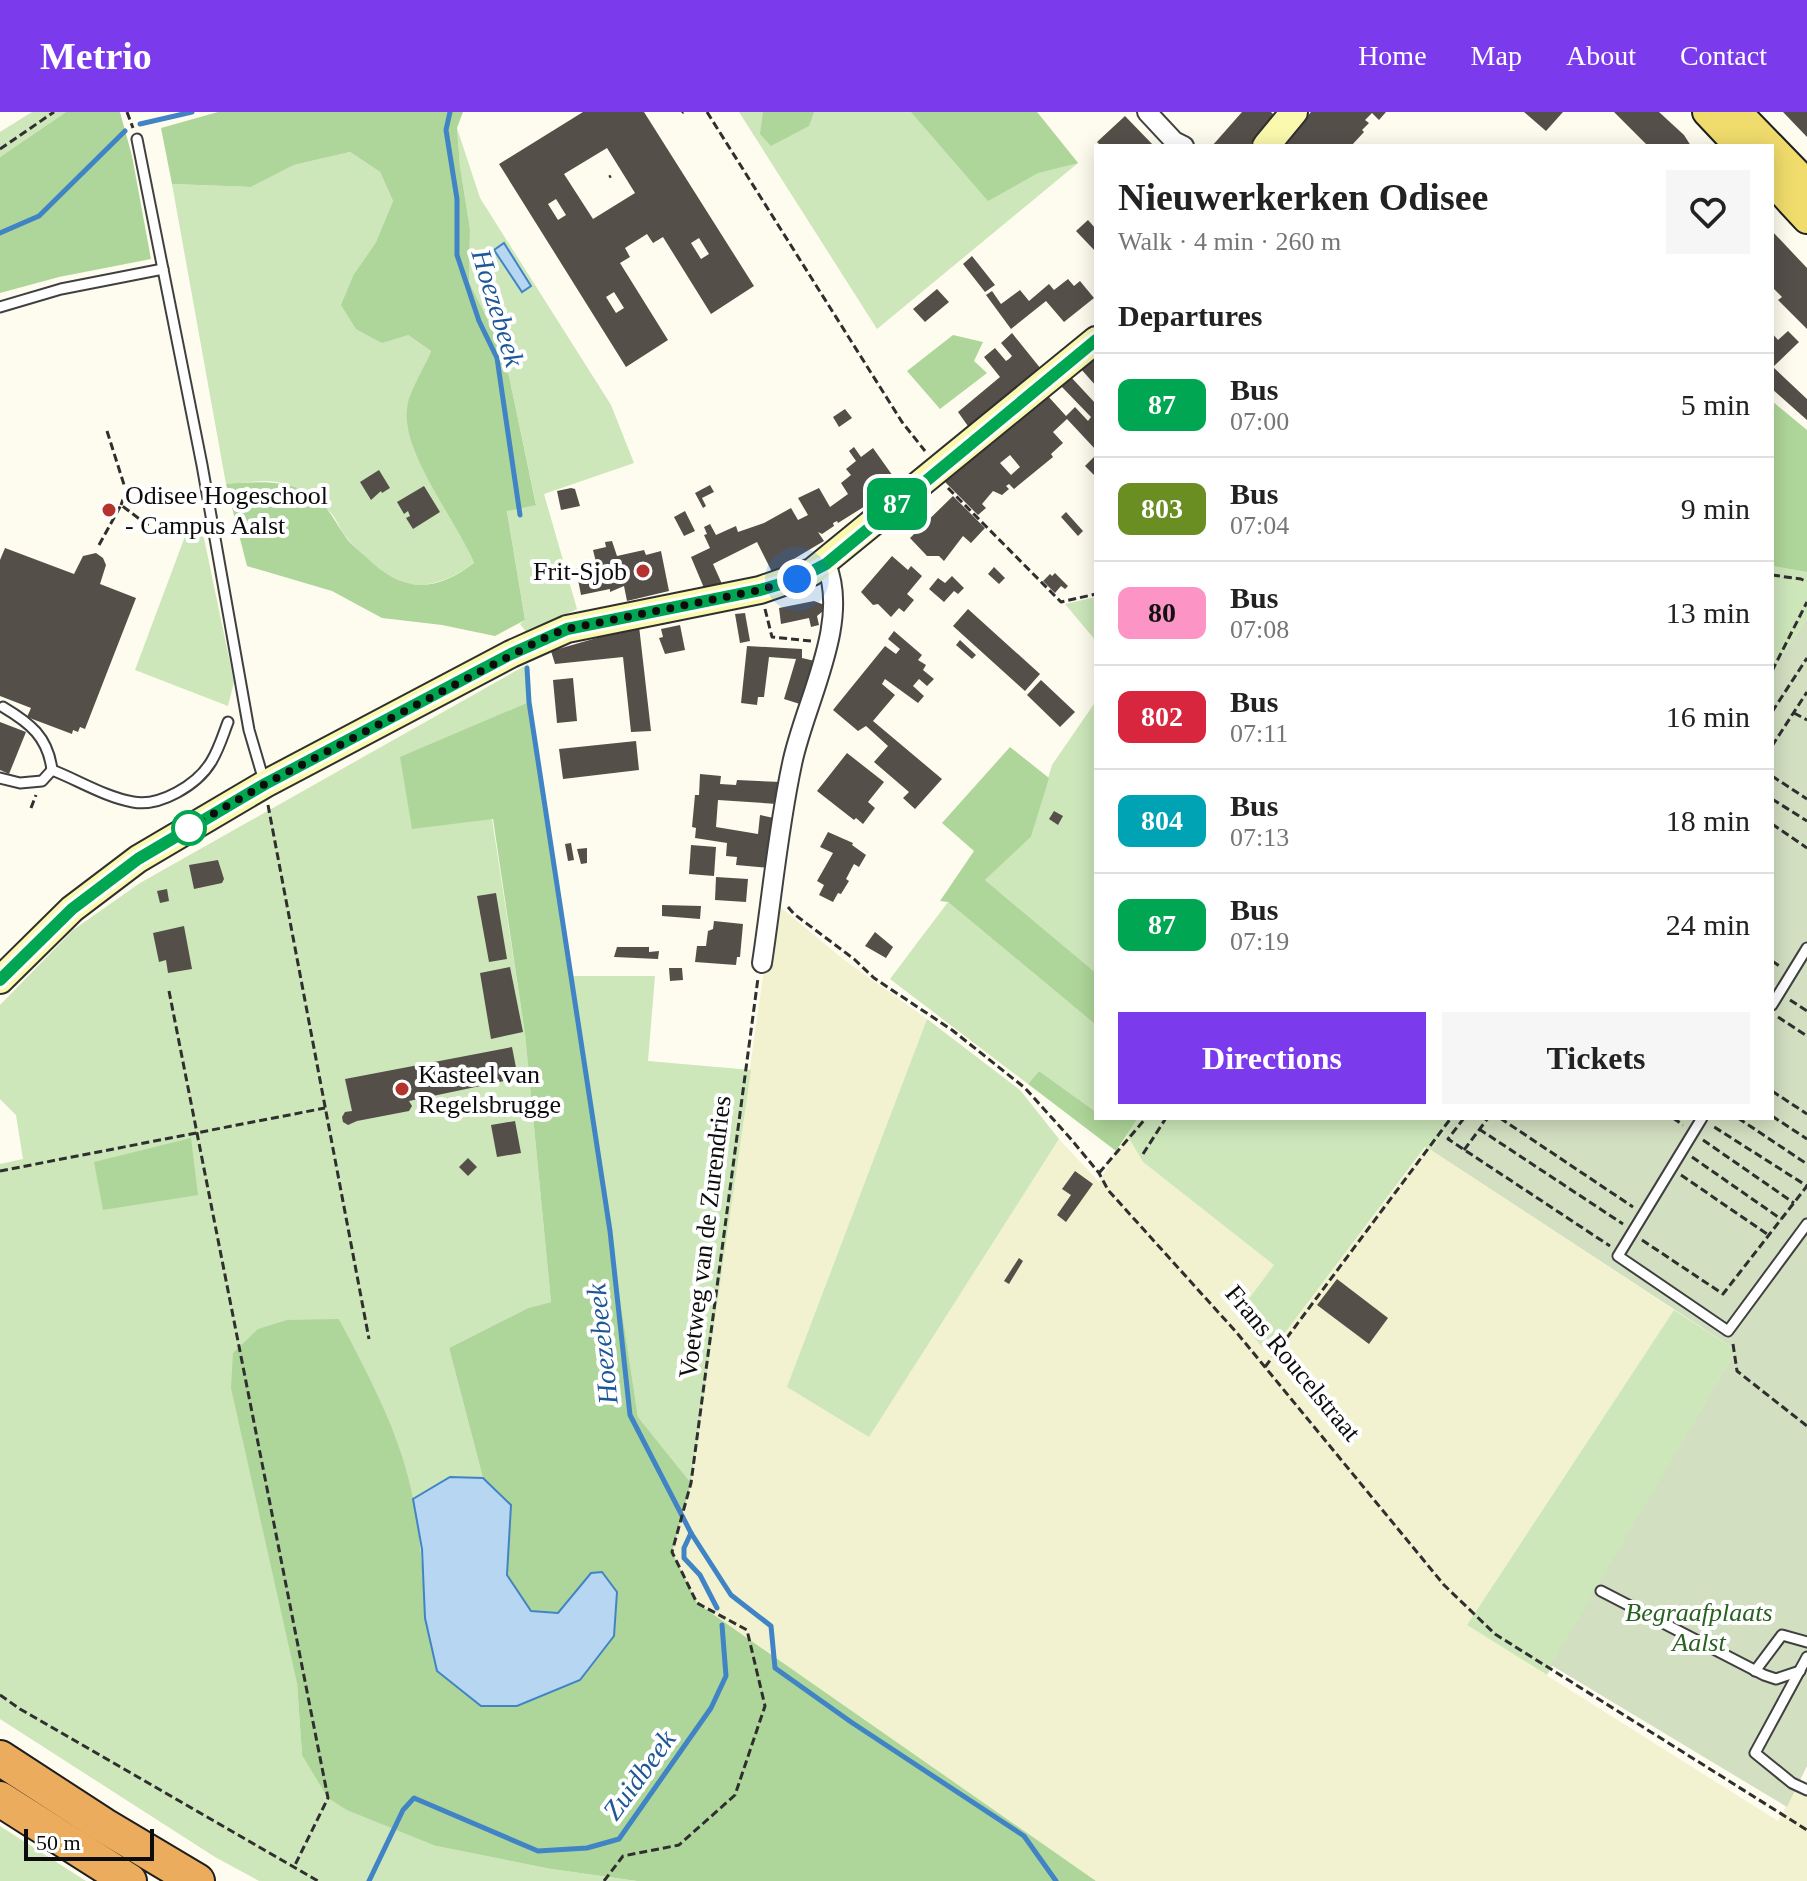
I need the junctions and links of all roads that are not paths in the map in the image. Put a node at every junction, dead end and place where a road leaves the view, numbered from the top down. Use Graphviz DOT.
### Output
graph roads {
  1 [pos="1147,112"];
  2 [pos="1294,112"];
  3 [pos="1707,112"];
  4 [pos="1737,112"];
  5 [pos="137,139"];
  6 [pos="1180,144"];
  7 [pos="1268,144"];
  8 [pos="1737,144"];
  9 [pos="1768,144"];
  10 [pos="1774,151"];
  11 [pos="1794,181"];
  12 [pos="1807,219"];
  13 [pos="163,269"];
  14 [pos="0,307"];
  15 [pos="1094,341"];
  16 [pos="826,564"];
  17 [pos="3,707"];
  18 [pos="228,722"];
  19 [pos="52,770"];
  20 [pos="0,778"];
  21 [pos="265,784"];
  22 [pos="1807,948"];
  23 [pos="762,963"];
  24 [pos="0,980"];
  25 [pos="1774,1002"];
  26 [pos="1701,1120"];
  27 [pos="1807,1224"];
  28 [pos="1601,1591"];
  29 [pos="1807,1642"];
  30 [pos="1807,1657"];
  31 [pos="1755,1671"];
  32 [pos="1800,1671"];
  33 [pos="0,1758"];
  34 [pos="1807,1790"];
  35 [pos="0,1799"];
  36 [pos="129,1881"];
  37 [pos="197,1881"];
  1 -- 6 [label="street"];
  2 -- 7 [label="street"];
  3 -- 8 [label="main road"];
  4 -- 9 [label="main road"];
  5 -- 13 [label="lane"];
  10 -- 11 [label="main road"];
  11 -- 12 [label="main road"];
  13 -- 14 [label="lane"];
  13 -- 21 [label="lane"];
  15 -- 16 [label="street"];
  16 -- 21 [label="street"];
  16 -- 23 [label="street"];
  17 -- 19 [label="lane"];
  18 -- 19 [label="lane"];
  19 -- 20 [label="lane"];
  21 -- 24 [label="street"];
  22 -- 25 [label="lane"];
  26 -- 27 [label="lane"];
  28 -- 31 [label="lane"];
  29 -- 31 [label="lane"];
  30 -- 32 [label="lane"];
  31 -- 32 [label="lane"];
  32 -- 34 [label="lane"];
  33 -- 37 [label="highway"];
  35 -- 36 [label="highway"];
}
